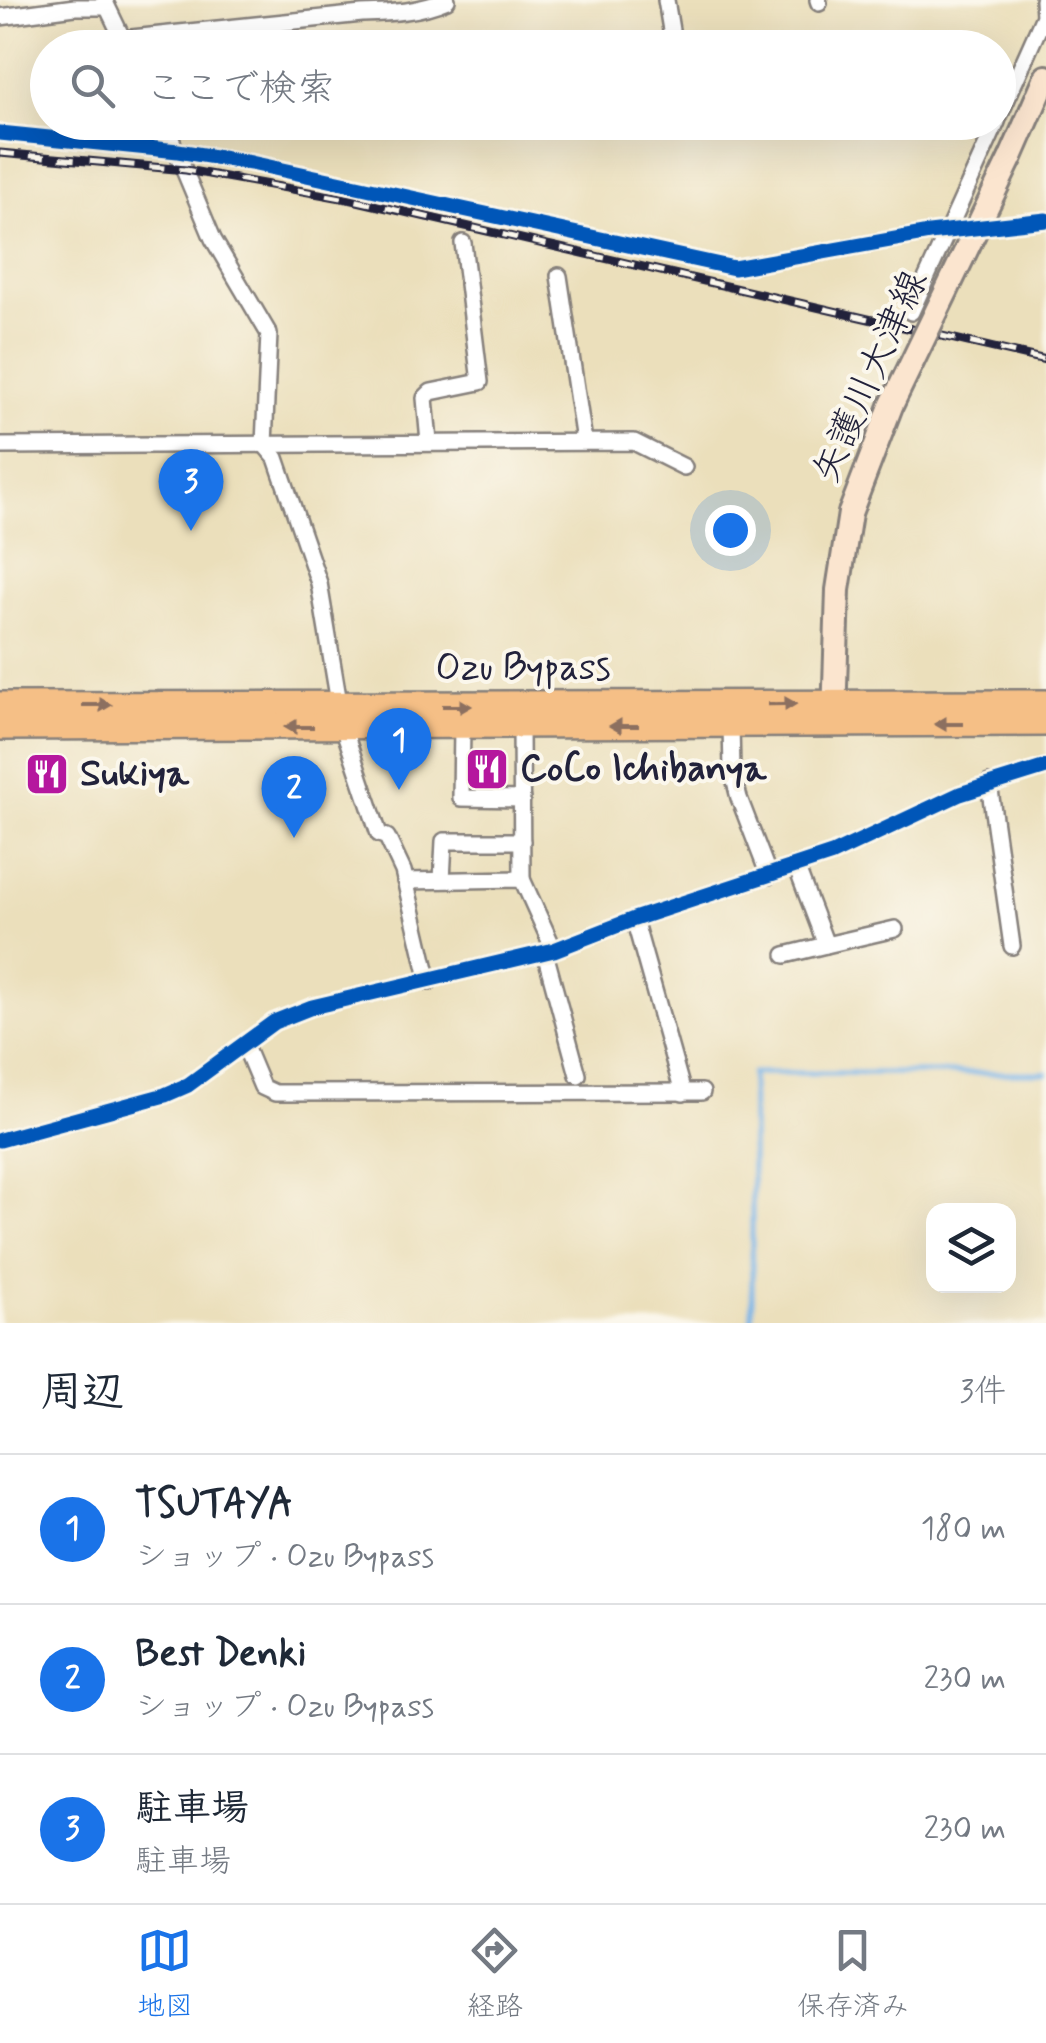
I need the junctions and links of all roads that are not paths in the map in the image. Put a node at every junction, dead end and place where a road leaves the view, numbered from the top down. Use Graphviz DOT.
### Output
graph roads {
  1 [pos="447,0"];
  2 [pos="666,0"];
  3 [pos="1043,0"];
  4 [pos="105,4"];
  5 [pos="398,6"];
  6 [pos="0,16"];
  7 [pos="117,30"];
  8 [pos="235,30"];
  9 [pos="671,30"];
  10 [pos="1046,77"];
  11 [pos="1016,80"];
  12 [pos="0,133"];
  13 [pos="30,136"];
  14 [pos="69,140"];
  15 [pos="173,140"];
  16 [pos="990,140"];
  17 [pos="178,151"];
  18 [pos="1046,220"];
  19 [pos="949,231"];
  20 [pos="463,243"];
  21 [pos="559,276"];
  22 [pos="911,312"];
  23 [pos="584,441"];
  24 [pos="430,442"];
  25 [pos="264,444"];
  26 [pos="0,446"];
  27 [pos="684,468"];
  28 [pos="1046,704"];
  29 [pos="0,705"];
  30 [pos="834,714"];
  31 [pos="342,716"];
  32 [pos="1046,723"];
  33 [pos="731,725"];
  34 [pos="462,726"];
  35 [pos="521,726"];
  36 [pos="0,727"];
  37 [pos="1046,767"];
  38 [pos="990,783"];
  39 [pos="522,799"];
  40 [pos="522,842"];
  41 [pos="796,866"];
  42 [pos="769,876"];
  43 [pos="522,879"];
  44 [pos="406,880"];
  45 [pos="442,880"];
  46 [pos="634,919"];
  47 [pos="895,929"];
  48 [pos="826,945"];
  49 [pos="1012,946"];
  50 [pos="550,952"];
  51 [pos="786,956"];
  52 [pos="428,982"];
  53 [pos="244,1044"];
  54 [pos="578,1076"];
  55 [pos="702,1092"];
  56 [pos="683,1093"];
  57 [pos="0,1140"];
  1 -- 5 [label="street"];
  2 -- 9 [label="street"];
  3 -- 11 [label="street"];
  4 -- 6 [label="street"];
  4 -- 7 [label="street"];
  5 -- 8 [label="street"];
  10 -- 30 [label="main road, 矢護川大津線, bridge"];
  12 -- 13 [label="street"];
  14 -- 17 [label="street"];
  15 -- 17 [label="street"];
  16 -- 19 [label="street"];
  17 -- 19 [label="street"];
  17 -- 25 [label="street"];
  18 -- 19 [label="street"];
  19 -- 22 [label="street"];
  20 -- 24 [label="street"];
  21 -- 23 [label="street"];
  23 -- 24 [label="street"];
  23 -- 27 [label="street"];
  24 -- 25 [label="street"];
  25 -- 26 [label="street"];
  25 -- 31 [label="street"];
  28 -- 30 [label="highway, Ozu Bypass"];
  29 -- 31 [label="highway, Ozu Bypass, one-way"];
  31 -- 30 [label="highway, Ozu Bypass, one-way"];
  32 -- 30 [label="highway, Ozu Bypass, one-way"];
  30 -- 33 [label="highway, Ozu Bypass"];
  31 -- 34 [label="highway, Ozu Bypass"];
  31 -- 36 [label="highway, Ozu Bypass, one-way"];
  31 -- 44 [label="street"];
  33 -- 35 [label="highway, Ozu Bypass, one-way"];
  33 -- 42 [label="street"];
  34 -- 35 [label="highway, Ozu Bypass"];
  34 -- 39 [label="street"];
  35 -- 39 [label="street"];
  37 -- 38 [label="street"];
  38 -- 41 [label="street"];
  38 -- 49 [label="street"];
  39 -- 40 [label="street"];
  40 -- 43 [label="street"];
  40 -- 45 [label="street"];
  41 -- 42 [label="street"];
  41 -- 48 [label="street"];
  42 -- 46 [label="street"];
  43 -- 45 [label="street"];
  43 -- 50 [label="street"];
  44 -- 45 [label="street"];
  44 -- 52 [label="street"];
  46 -- 50 [label="street"];
  46 -- 56 [label="street"];
  47 -- 48 [label="street"];
  48 -- 51 [label="street"];
  50 -- 52 [label="street"];
  50 -- 54 [label="street"];
  52 -- 53 [label="street"];
  53 -- 56 [label="street"];
  53 -- 57 [label="street"];
  55 -- 56 [label="street"];
}
